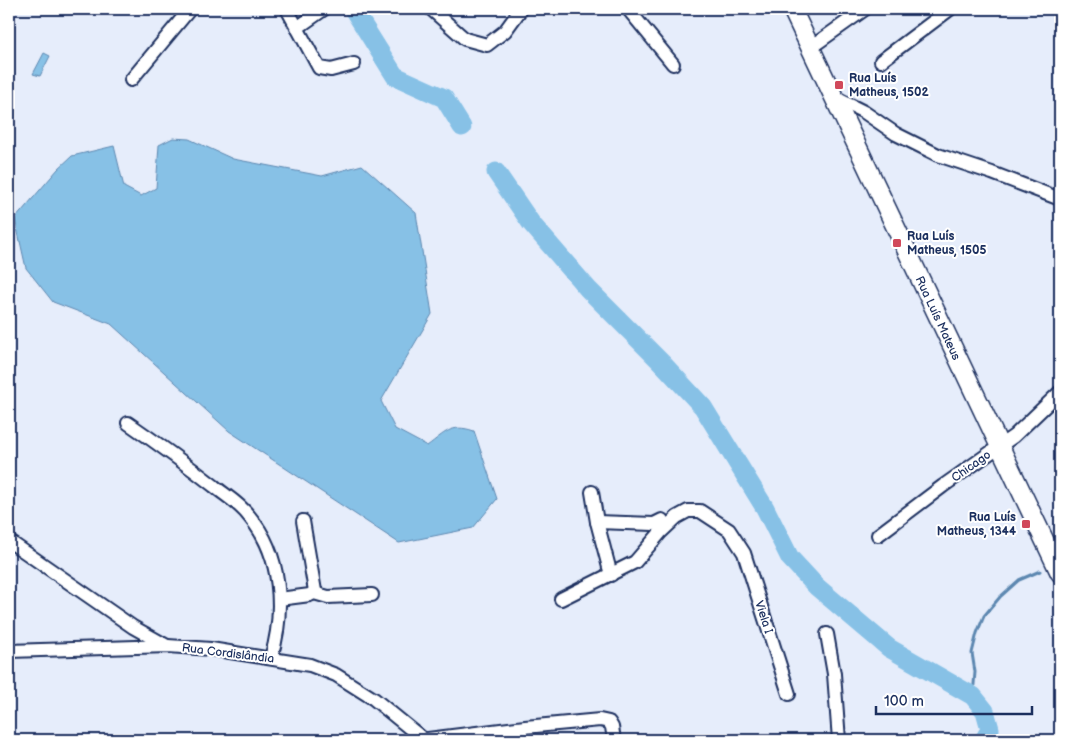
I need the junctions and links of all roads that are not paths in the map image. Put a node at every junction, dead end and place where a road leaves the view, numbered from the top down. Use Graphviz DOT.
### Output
graph roads {
  1 [pos="190,9"];
  2 [pos="287,9"];
  3 [pos="324,9"];
  4 [pos="431,9"];
  5 [pos="521,9"];
  6 [pos="628,9"];
  7 [pos="792,9"];
  8 [pos="865,9"];
  9 [pos="950,9"];
  10 [pos="297,28"];
  11 [pos="810,48"];
  12 [pos="882,61"];
  13 [pos="354,64"];
  14 [pos="673,64"];
  15 [pos="131,80"];
  16 [pos="834,97"];
  17 [pos="1060,199"];
  18 [pos="1060,392"];
  19 [pos="128,423"];
  20 [pos="1000,447"];
  21 [pos="592,492"];
  22 [pos="662,520"];
  23 [pos="303,521"];
  24 [pos="596,522"];
  25 [pos="878,536"];
  26 [pos="9,541"];
  27 [pos="1060,573"];
  28 [pos="611,575"];
  29 [pos="314,593"];
  30 [pos="372,595"];
  31 [pos="279,599"];
  32 [pos="562,599"];
  33 [pos="827,634"];
  34 [pos="168,646"];
  35 [pos="9,651"];
  36 [pos="271,658"];
  37 [pos="789,694"];
  38 [pos="469,737"];
  39 [pos="422,740"];
  40 [pos="614,740"];
  41 [pos="839,740"];
  1 -- 15 [label="street"];
  2 -- 10 [label="street"];
  3 -- 10 [label="street"];
  4 -- 5 [label="street"];
  6 -- 14 [label="street"];
  7 -- 11 [label="main road, Rua Luís Mateus"];
  8 -- 11 [label="street"];
  9 -- 12 [label="street"];
  10 -- 13 [label="street"];
  11 -- 16 [label="main road, Rua Luís Mateus"];
  16 -- 17 [label="street"];
  16 -- 20 [label="main road, Rua Luís Mateus"];
  18 -- 20 [label="street, Chicago"];
  19 -- 31 [label="street"];
  20 -- 25 [label="street, Chicago"];
  20 -- 27 [label="main road, Rua Luís Mateus"];
  21 -- 24 [label="street"];
  22 -- 24 [label="street"];
  23 -- 29 [label="street"];
  24 -- 28 [label="street"];
  26 -- 34 [label="street"];
  28 -- 32 [label="street, Viela I"];
  28 -- 37 [label="street, Viela I"];
  29 -- 30 [label="street"];
  29 -- 31 [label="street"];
  31 -- 36 [label="street"];
  33 -- 41 [label="street"];
  34 -- 35 [label="street, Rua Cordislândia"];
  34 -- 36 [label="street, Rua Cordislândia"];
  36 -- 39 [label="street, Rua Cordislândia"];
  38 -- 39 [label="street"];
  38 -- 40 [label="street"];
}
